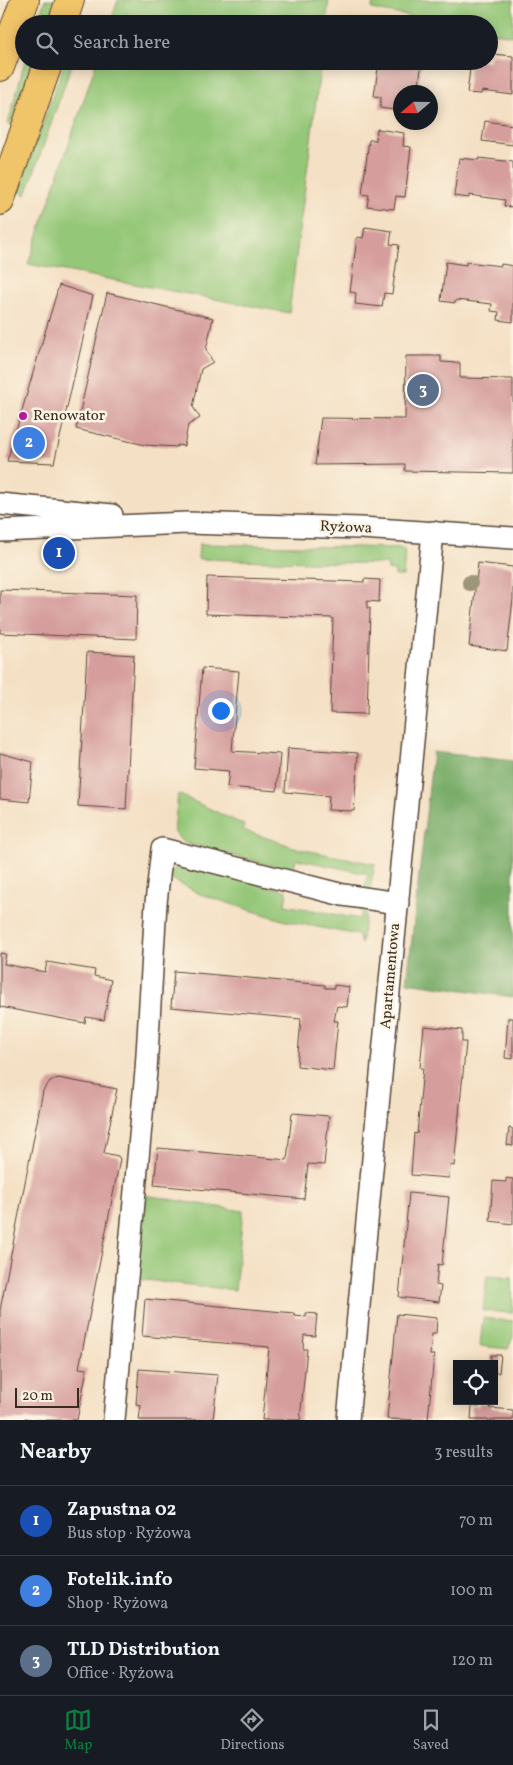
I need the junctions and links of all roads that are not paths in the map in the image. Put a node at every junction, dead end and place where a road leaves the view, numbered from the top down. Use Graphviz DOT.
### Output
graph roads {
  1 [pos="26,0"];
  2 [pos="70,0"];
  3 [pos="20,15"];
  4 [pos="65,15"];
  5 [pos="15,29"];
  6 [pos="0,68"];
  7 [pos="46,70"];
  8 [pos="0,201"];
  9 [pos="0,504"];
  10 [pos="180,523"];
  11 [pos="0,531"];
  12 [pos="433,532"];
  13 [pos="513,538"];
  14 [pos="398,902"];
  15 [pos="114,1420"];
  16 [pos="348,1420"];
  1 -- 3 [label="main road"];
  2 -- 4 [label="main road"];
  5 -- 6 [label="main road"];
  7 -- 8 [label="main road"];
  9 -- 10 [label="street, Ryżowa"];
  10 -- 11 [label="street, Ryżowa"];
  10 -- 12 [label="street, Ryżowa"];
  12 -- 13 [label="street, Ryżowa"];
  12 -- 14 [label="street, Apartamentowa"];
  14 -- 15 [label="street"];
  14 -- 16 [label="street, Apartamentowa"];
}
